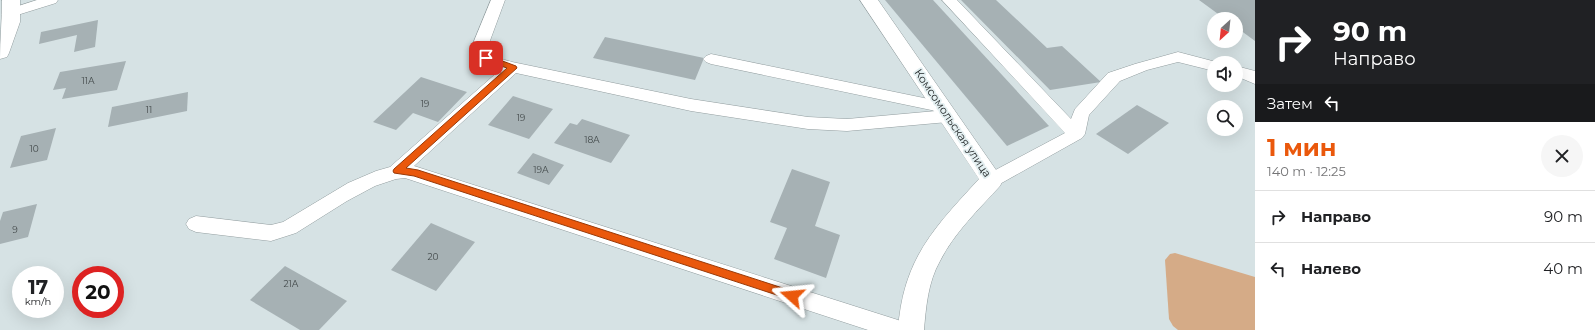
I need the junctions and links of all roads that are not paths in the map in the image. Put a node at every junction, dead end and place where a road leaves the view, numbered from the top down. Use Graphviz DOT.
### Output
graph roads {
  1 [pos="51,0"];
  2 [pos="498,0"];
  3 [pos="870,0"];
  4 [pos="949,0"];
  5 [pos="11,7"];
  6 [pos="0,53"];
  7 [pos="711,59"];
  8 [pos="1207,64"];
  9 [pos="513,68"];
  10 [pos="1243,73"];
  11 [pos="1255,79"];
  12 [pos="945,111"];
  13 [pos="1076,134"];
  14 [pos="398,171"];
  15 [pos="992,180"];
  16 [pos="196,224"];
  17 [pos="898,330"];
  18 [pos="911,330"];
  1 -- 5 [label="lane"];
  2 -- 9 [label="lane"];
  3 -- 12 [label="street, Комсомольская улица"];
  4 -- 13 [label="lane"];
  5 -- 6 [label="street"];
  7 -- 12 [label="lane"];
  8 -- 13 [label="lane"];
  9 -- 12 [label="lane"];
  9 -- 14 [label="lane"];
  10 -- 11 [label="lane"];
  12 -- 15 [label="street, Комсомольская улица"];
  13 -- 15 [label="lane"];
  14 -- 16 [label="lane"];
  14 -- 17 [label="lane"];
  15 -- 18 [label="street, Комсомольская улица"];
}
